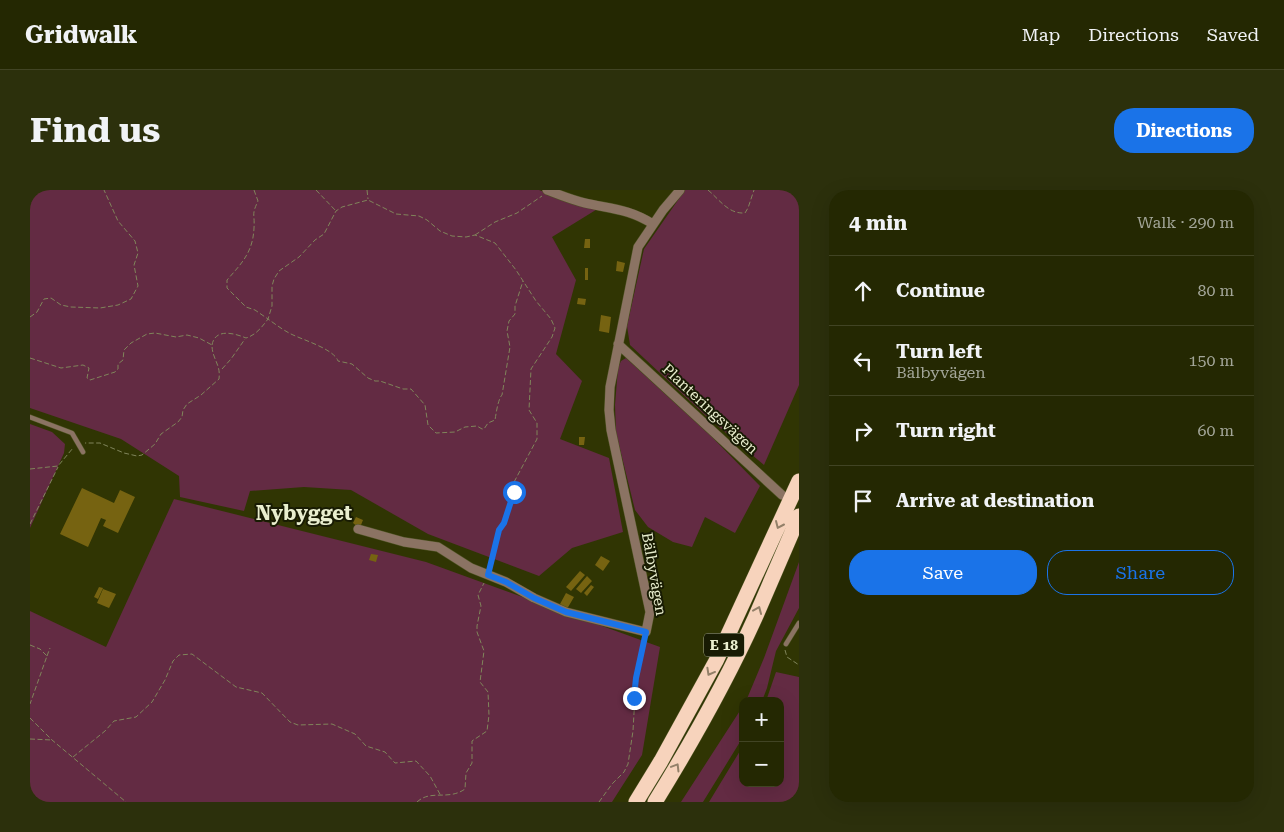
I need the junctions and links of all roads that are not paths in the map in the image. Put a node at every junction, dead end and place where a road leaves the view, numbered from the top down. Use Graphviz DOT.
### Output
graph roads {
  1 [pos="548,190"];
  2 [pos="680,190"];
  3 [pos="653,224"];
  4 [pos="618,344"];
  5 [pos="30,417"];
  6 [pos="83,452"];
  7 [pos="799,481"];
  8 [pos="782,495"];
  9 [pos="799,516"];
  10 [pos="358,529"];
  11 [pos="799,623"];
  12 [pos="786,644"];
  13 [pos="636,802"];
  14 [pos="655,802"];
  1 -- 3 [label="street"];
  2 -- 3 [label="street"];
  3 -- 4 [label="street, Bälbyvägen"];
  4 -- 8 [label="street, Planteringsvägen"];
  4 -- 10 [label="street, Bälbyvägen"];
  5 -- 6 [label="lane"];
  7 -- 13 [label="highway, E 18, one-way"];
  14 -- 9 [label="highway, E 18, one-way"];
  11 -- 12 [label="lane"];
}
